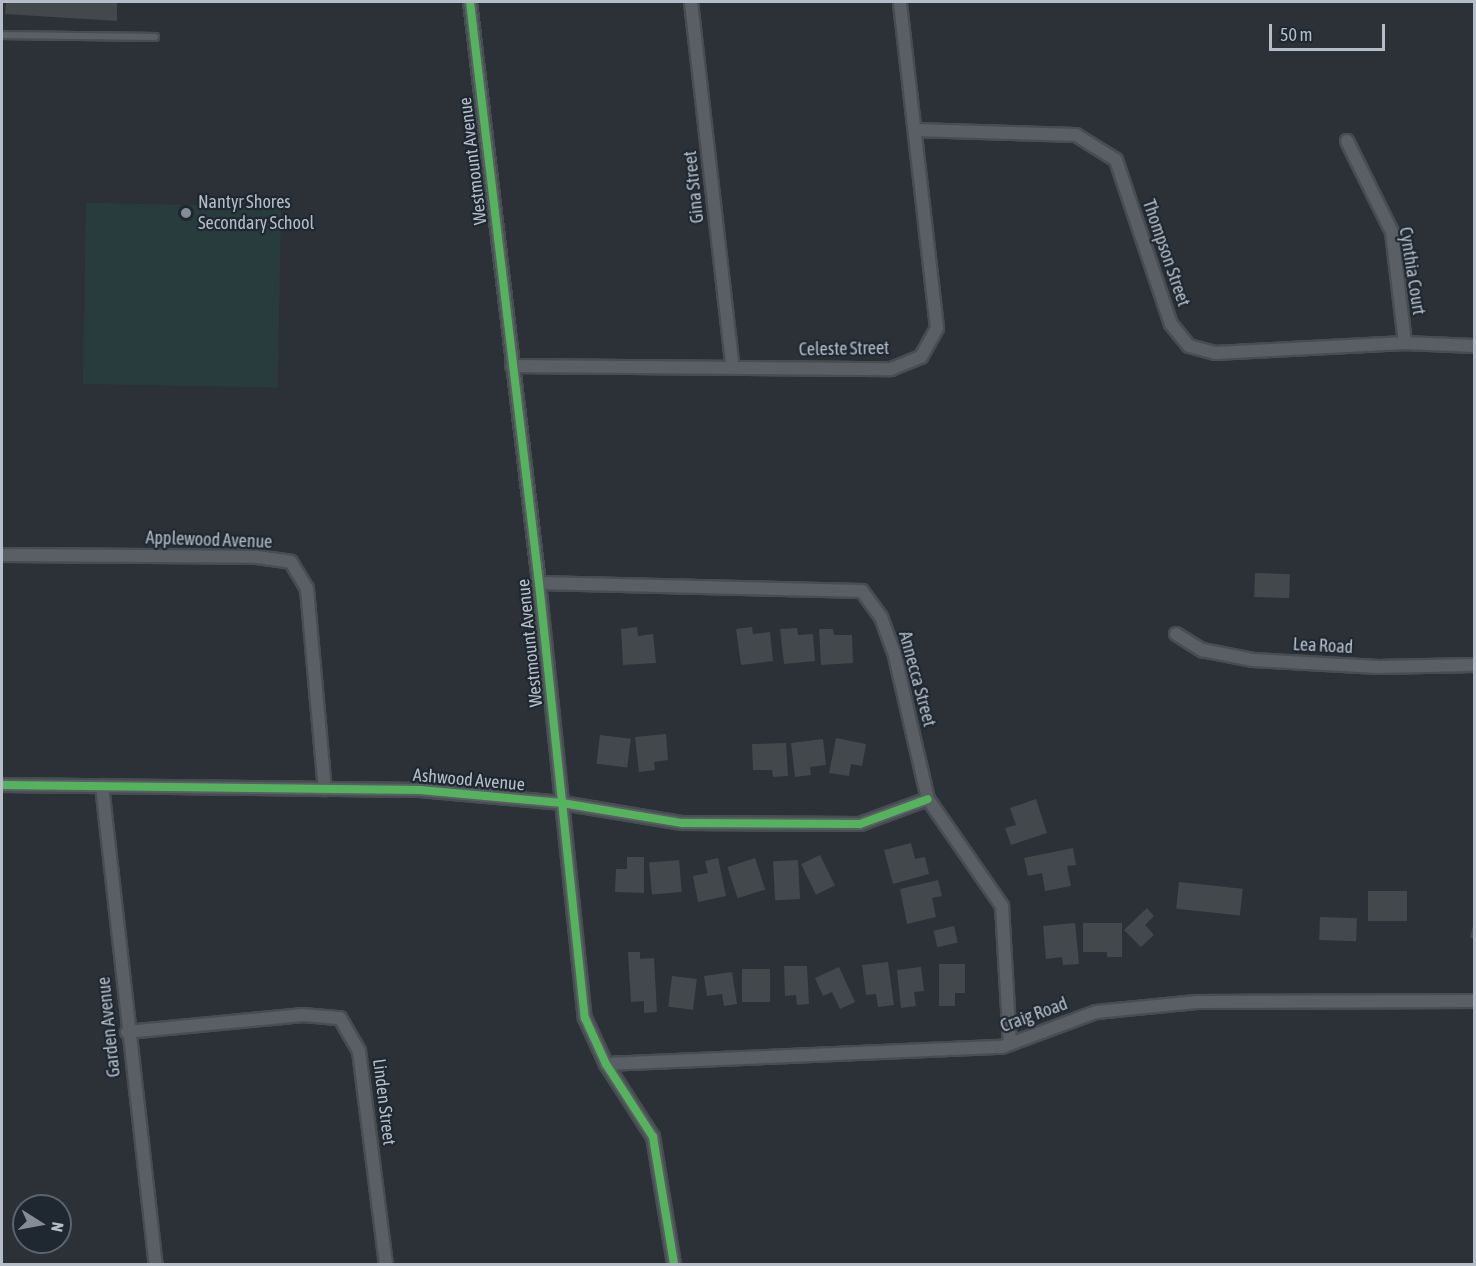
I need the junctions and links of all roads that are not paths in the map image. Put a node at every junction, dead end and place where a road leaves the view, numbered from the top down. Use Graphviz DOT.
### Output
graph roads {
  1 [pos="470,2"];
  2 [pos="692,2"];
  3 [pos="900,2"];
  4 [pos="2,34"];
  5 [pos="155,38"];
  6 [pos="915,130"];
  7 [pos="1347,141"];
  8 [pos="1405,343"];
  9 [pos="1474,346"];
  10 [pos="512,366"];
  11 [pos="733,368"];
  12 [pos="2,555"];
  13 [pos="539,583"];
  14 [pos="1176,634"];
  15 [pos="1474,665"];
  16 [pos="2,785"];
  17 [pos="102,786"];
  18 [pos="325,789"];
  19 [pos="928,800"];
  20 [pos="562,803"];
  21 [pos="1474,1001"];
  22 [pos="128,1032"];
  23 [pos="1010,1044"];
  24 [pos="606,1064"];
  25 [pos="156,1264"];
  26 [pos="386,1264"];
  27 [pos="674,1264"];
  1 -- 10 [label="street, Westmount Avenue"];
  2 -- 11 [label="street, Gina Street"];
  3 -- 6 [label="street, Celeste Street"];
  4 -- 5 [label="lane"];
  6 -- 8 [label="street, Thompson Street"];
  6 -- 11 [label="street, Celeste Street"];
  7 -- 8 [label="street, Cynthia Court"];
  8 -- 9 [label="street, Thompson Street"];
  10 -- 11 [label="street, Celeste Street"];
  10 -- 13 [label="street, Westmount Avenue"];
  12 -- 18 [label="street, Applewood Avenue"];
  13 -- 19 [label="street, Annecca Street"];
  13 -- 20 [label="street, Westmount Avenue"];
  14 -- 15 [label="street, Lea Road"];
  16 -- 17 [label="street, Ashwood Avenue"];
  17 -- 18 [label="street, Ashwood Avenue"];
  17 -- 22 [label="street, Garden Avenue"];
  18 -- 20 [label="street, Ashwood Avenue"];
  19 -- 20 [label="street, Ashwood Avenue"];
  19 -- 23 [label="street, Annecca Street"];
  20 -- 24 [label="street, Westmount Avenue"];
  21 -- 23 [label="street, Craig Road"];
  22 -- 25 [label="street, Garden Avenue"];
  22 -- 26 [label="street, Linden Street"];
  23 -- 24 [label="street, Craig Road"];
  24 -- 27 [label="street, Westmount Avenue"];
}
